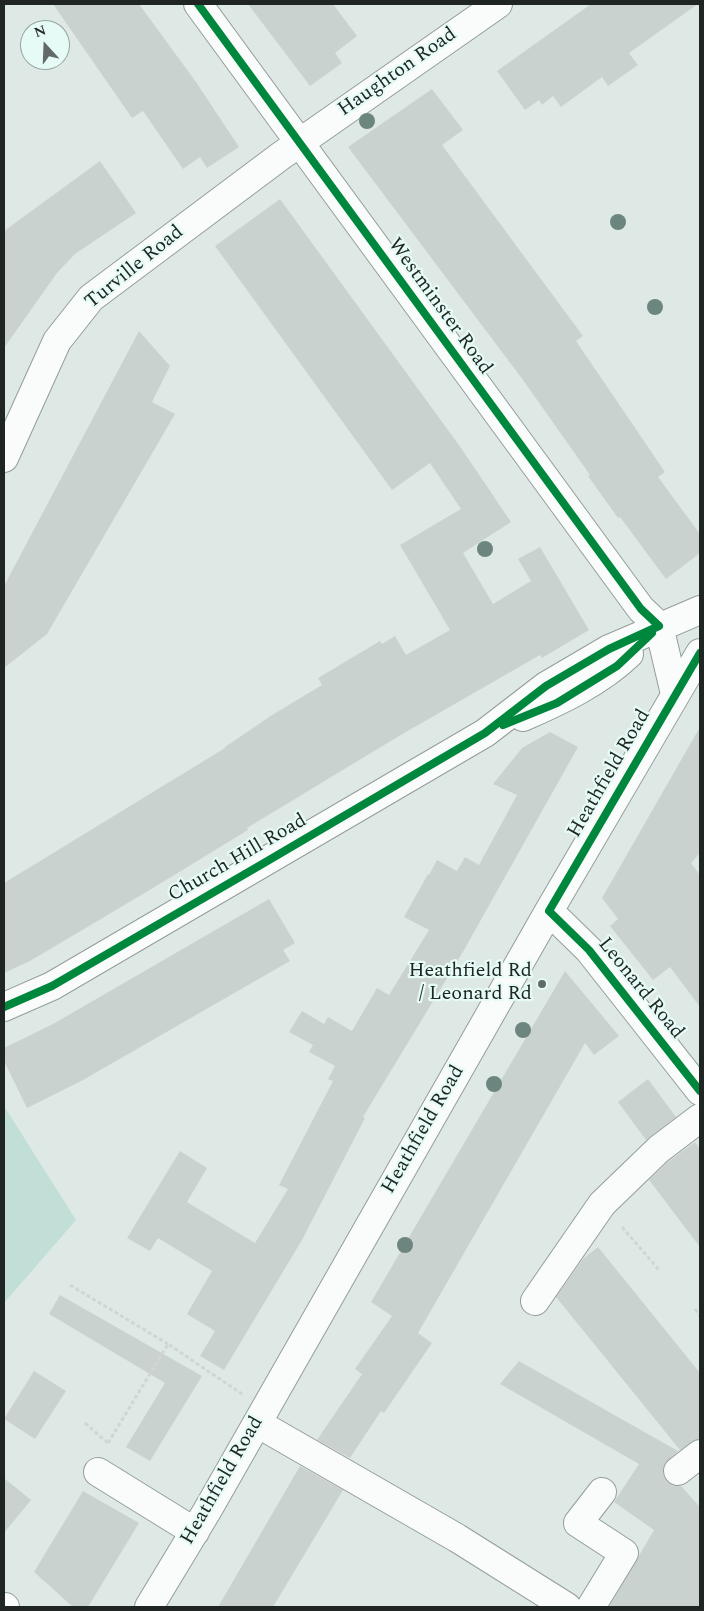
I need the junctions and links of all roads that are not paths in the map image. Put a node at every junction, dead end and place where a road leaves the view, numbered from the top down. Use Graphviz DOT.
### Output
graph roads {
  1 [pos="198,4"];
  2 [pos="498,4"];
  3 [pos="299,143"];
  4 [pos="4,458"];
  5 [pos="700,610"];
  6 [pos="659,626"];
  7 [pos="700,652"];
  8 [pos="675,694"];
  9 [pos="549,911"];
  10 [pos="4,1007"];
  11 [pos="700,1091"];
  12 [pos="700,1118"];
  13 [pos="534,1301"];
  14 [pos="261,1416"];
  15 [pos="700,1454"];
  16 [pos="98,1472"];
  17 [pos="678,1472"];
  18 [pos="602,1492"];
  19 [pos="195,1532"];
  20 [pos="149,1607"];
  21 [pos="567,1607"];
  22 [pos="591,1607"];
  1 -- 3 [label="street, Westminster Road"];
  2 -- 3 [label="street, Haughton Road"];
  3 -- 4 [label="street, Turville Road"];
  3 -- 6 [label="street, Westminster Road"];
  5 -- 6 [label="street"];
  6 -- 8 [label="street"];
  6 -- 10 [label="street, Church Hill Road"];
  7 -- 8 [label="street, Heathfield Road"];
  8 -- 9 [label="street, Heathfield Road"];
  9 -- 11 [label="street, Leonard Road"];
  9 -- 14 [label="street, Heathfield Road"];
  12 -- 13 [label="street"];
  14 -- 19 [label="street, Heathfield Road"];
  14 -- 21 [label="street"];
  15 -- 17 [label="street"];
  16 -- 19 [label="street"];
  18 -- 22 [label="street"];
  19 -- 20 [label="street, Heathfield Road"];
}
